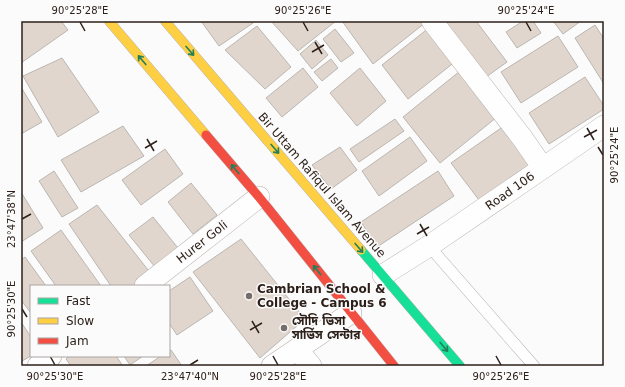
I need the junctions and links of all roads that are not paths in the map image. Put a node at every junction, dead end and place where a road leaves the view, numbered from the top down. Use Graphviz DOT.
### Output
graph roads {
  1 [pos="109,21"];
  2 [pos="165,21"];
  3 [pos="434,22"];
  4 [pos="604,126"];
  5 [pos="543,168"];
  6 [pos="259,198"];
  7 [pos="429,246"];
  8 [pos="383,275"];
  9 [pos="146,285"];
  10 [pos="351,313"];
  11 [pos="297,349"];
  12 [pos="51,357"];
  13 [pos="38,366"];
  14 [pos="272,366"];
  15 [pos="311,366"];
  16 [pos="394,366"];
  17 [pos="460,366"];
  18 [pos="534,366"];
  6 -- 1 [label="main road, one-way"];
  2 -- 8 [label="main road, Bir Uttam Rafiqul Islam Avenue, one-way"];
  3 -- 5 [label="street, Road 106"];
  4 -- 5 [label="street"];
  5 -- 7 [label="street, Road 106"];
  6 -- 9 [label="street, Hurer Goli"];
  10 -- 6 [label="main road, one-way"];
  7 -- 8 [label="street, Road 106"];
  7 -- 18 [label="lane"];
  8 -- 17 [label="main road, Bir Uttam Rafiqul Islam Avenue, one-way"];
  10 -- 11 [label="street"];
  10 -- 16 [label="main road"];
  11 -- 14 [label="street"];
  11 -- 15 [label="street"];
  12 -- 13 [label="street"];
}
